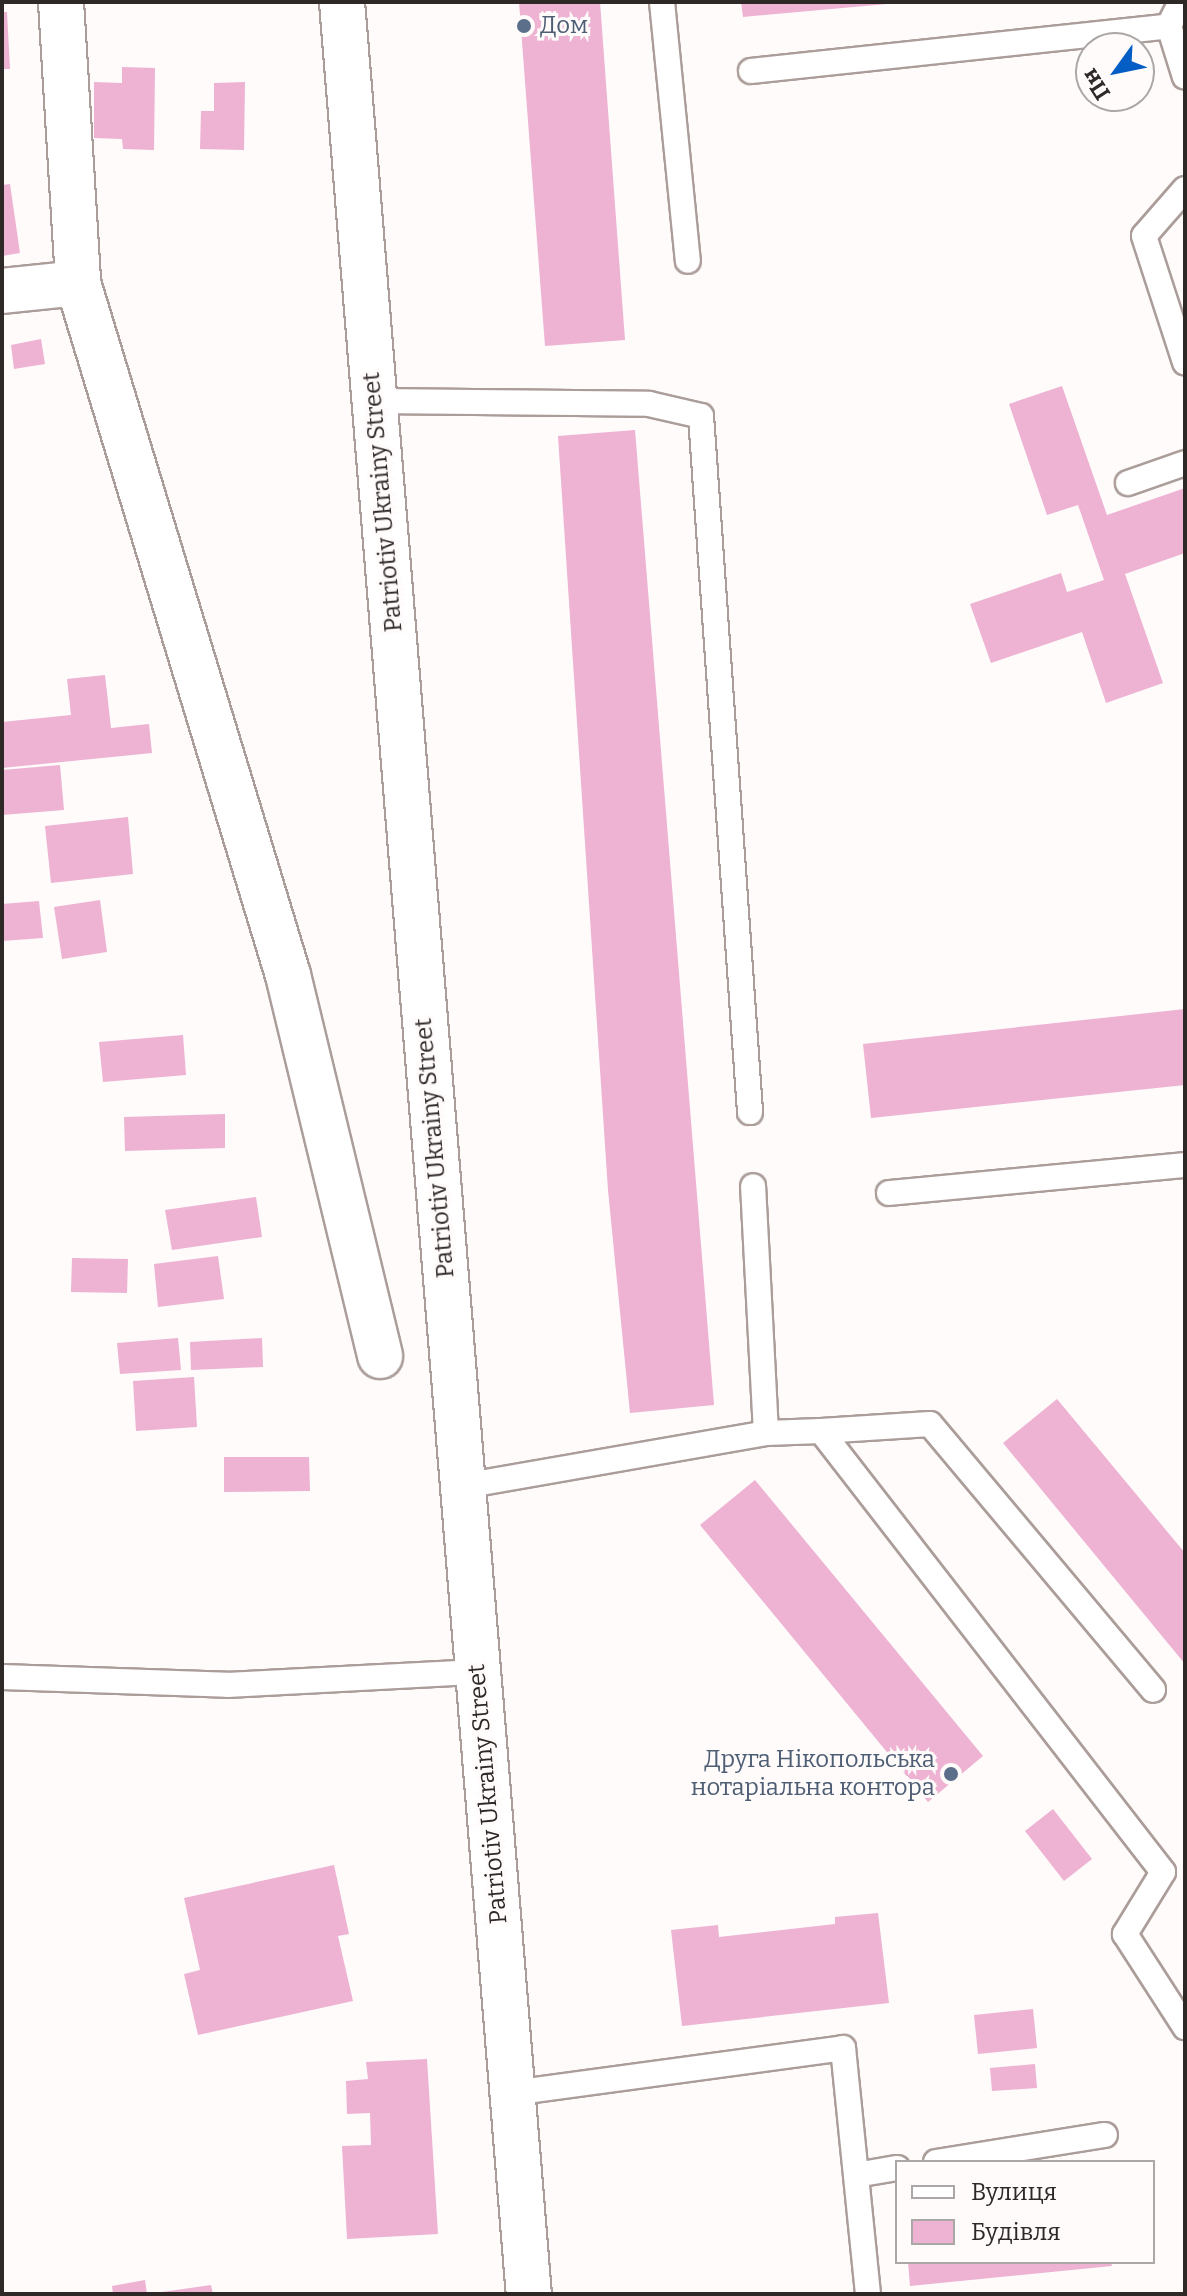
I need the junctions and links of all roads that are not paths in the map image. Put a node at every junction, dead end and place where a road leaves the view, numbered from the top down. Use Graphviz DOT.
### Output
graph roads {
  1 [pos="61,2"];
  2 [pos="342,2"];
  3 [pos="662,2"];
  4 [pos="1181,2"];
  5 [pos="1169,26"];
  6 [pos="751,71"];
  7 [pos="1185,77"];
  8 [pos="1185,189"];
  9 [pos="688,261"];
  10 [pos="78,283"];
  11 [pos="2,291"];
  12 [pos="1185,362"];
  13 [pos="375,401"];
  14 [pos="1185,463"];
  15 [pos="1128,483"];
  16 [pos="750,1112"];
  17 [pos="1185,1165"];
  18 [pos="753,1186"];
  19 [pos="889,1193"];
  20 [pos="380,1356"];
  21 [pos="821,1431"];
  22 [pos="766,1433"];
  23 [pos="463,1486"];
  24 [pos="478,1672"];
  25 [pos="2,1677"];
  26 [pos="1153,1690"];
  27 [pos="1185,2027"];
  28 [pos="512,2093"];
  29 [pos="1105,2135"];
  30 [pos="949,2160"];
  31 [pos="895,2168"];
  32 [pos="856,2175"];
  33 [pos="529,2294"];
  34 [pos="868,2294"];
  1 -- 10 [label="main road"];
  2 -- 13 [label="main road, Patriotiv Ukrainy Street"];
  3 -- 9 [label="lane"];
  4 -- 5 [label="lane"];
  5 -- 6 [label="lane"];
  5 -- 7 [label="lane"];
  8 -- 12 [label="lane"];
  10 -- 11 [label="main road"];
  10 -- 20 [label="main road"];
  13 -- 16 [label="lane"];
  13 -- 23 [label="main road, Patriotiv Ukrainy Street"];
  14 -- 15 [label="lane"];
  17 -- 19 [label="lane"];
  18 -- 22 [label="lane"];
  21 -- 22 [label="lane"];
  21 -- 26 [label="lane"];
  21 -- 27 [label="lane"];
  22 -- 23 [label="lane"];
  23 -- 24 [label="main road, Patriotiv Ukrainy Street"];
  24 -- 25 [label="lane"];
  24 -- 28 [label="main road, Patriotiv Ukrainy Street"];
  28 -- 32 [label="lane"];
  28 -- 33 [label="main road, Patriotiv Ukrainy Street"];
  29 -- 30 [label="lane"];
  31 -- 32 [label="lane"];
  32 -- 34 [label="lane"];
}
